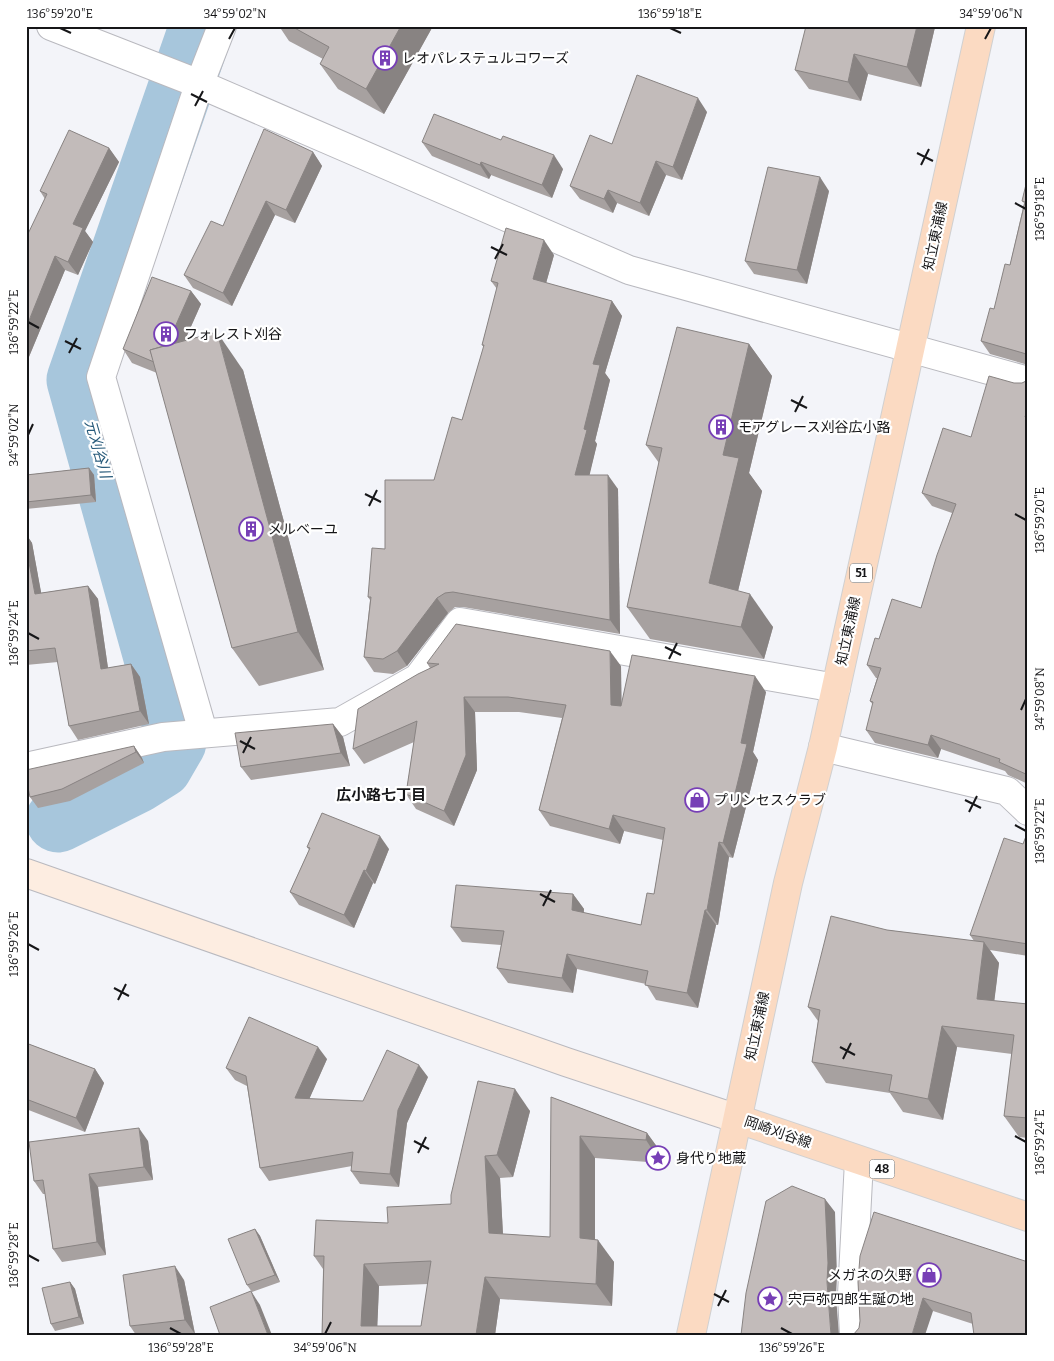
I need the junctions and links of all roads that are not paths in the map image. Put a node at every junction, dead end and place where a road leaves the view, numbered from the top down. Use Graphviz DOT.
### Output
graph roads {
  1 [pos="51,26"];
  2 [pos="222,26"];
  3 [pos="981,26"];
  4 [pos="198,84"];
  5 [pos="910,349"];
  6 [pos="1028,381"];
  7 [pos="836,688"];
  8 [pos="196,733"];
  9 [pos="823,747"];
  10 [pos="26,767"];
  11 [pos="1028,811"];
  12 [pos="26,873"];
  13 [pos="738,1119"];
  14 [pos="860,1161"];
  15 [pos="1028,1217"];
  16 [pos="691,1335"];
  17 [pos="854,1335"];
  1 -- 4 [label="street"];
  2 -- 4 [label="street"];
  3 -- 5 [label="main road, 知立東浦線 / 51"];
  4 -- 5 [label="street"];
  4 -- 8 [label="street"];
  5 -- 6 [label="street"];
  5 -- 7 [label="main road, 知立東浦線 / 51"];
  7 -- 8 [label="street"];
  7 -- 9 [label="main road, 知立東浦線 / 51"];
  8 -- 10 [label="street"];
  9 -- 11 [label="street"];
  9 -- 13 [label="main road, 知立東浦線 / 51"];
  12 -- 13 [label="street"];
  13 -- 14 [label="main road, 岡崎刈谷線 / 48"];
  13 -- 16 [label="main road, 岡崎刈谷線"];
  14 -- 15 [label="main road, 岡崎刈谷線 / 48"];
  14 -- 17 [label="street"];
}
